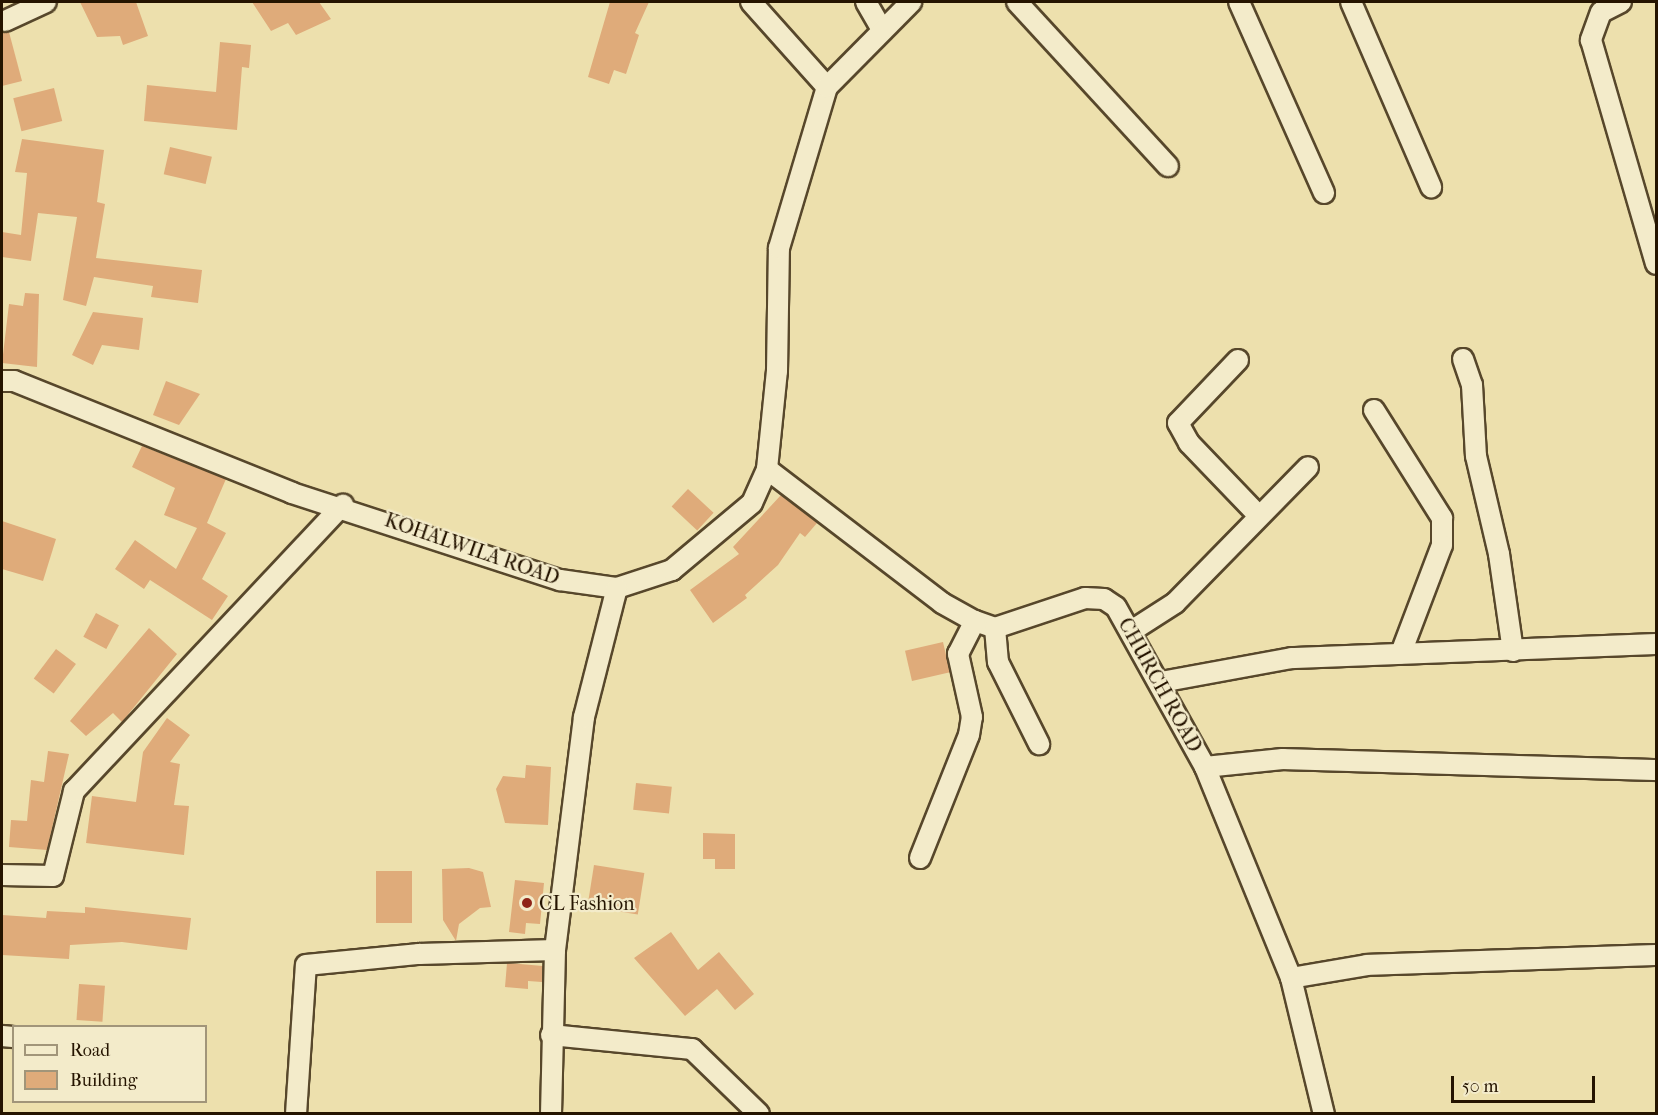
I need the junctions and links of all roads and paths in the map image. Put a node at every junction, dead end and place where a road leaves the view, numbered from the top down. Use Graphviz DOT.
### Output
graph roads {
  1 [pos="46,2"];
  2 [pos="751,2"];
  3 [pos="866,2"];
  4 [pos="911,2"];
  5 [pos="1017,2"];
  6 [pos="1239,2"];
  7 [pos="1351,2"];
  8 [pos="1621,2"];
  9 [pos="5,21"];
  10 [pos="881,28"];
  11 [pos="827,87"];
  12 [pos="1168,166"];
  13 [pos="1431,187"];
  14 [pos="1324,193"];
  15 [pos="1656,264"];
  16 [pos="1463,359"];
  17 [pos="1238,360"];
  18 [pos="2,381"];
  19 [pos="1374,410"];
  20 [pos="1308,467"];
  21 [pos="767,470"];
  22 [pos="343,505"];
  23 [pos="1259,516"];
  24 [pos="617,588"];
  25 [pos="975,621"];
  26 [pos="995,628"];
  27 [pos="1133,630"];
  28 [pos="1656,644"];
  29 [pos="1513,651"];
  30 [pos="1401,653"];
  31 [pos="1161,682"];
  32 [pos="1038,744"];
  33 [pos="1205,767"];
  34 [pos="1656,770"];
  35 [pos="920,858"];
  36 [pos="2,874"];
  37 [pos="555,950"];
  38 [pos="1656,955"];
  39 [pos="1291,978"];
  40 [pos="550,1035"];
  41 [pos="296,1113"];
  42 [pos="551,1113"];
  43 [pos="759,1113"];
  44 [pos="1324,1113"];
  1 -- 9 [label="street"];
  2 -- 11 [label="street"];
  3 -- 10 [label="street"];
  4 -- 10 [label="street, KOHALWILA ROAD"];
  5 -- 12 [label="street"];
  6 -- 14 [label="street"];
  7 -- 13 [label="street"];
  8 -- 15 [label="street"];
  10 -- 11 [label="street, KOHALWILA ROAD"];
  11 -- 21 [label="street, KOHALWILA ROAD"];
  16 -- 29 [label="street"];
  17 -- 23 [label="street"];
  18 -- 22 [label="street, KOHALWILA ROAD"];
  19 -- 30 [label="street"];
  20 -- 23 [label="street"];
  21 -- 24 [label="street, KOHALWILA ROAD"];
  21 -- 25 [label="street"];
  22 -- 24 [label="street, KOHALWILA ROAD"];
  22 -- 36 [label="street"];
  23 -- 27 [label="street"];
  24 -- 37 [label="street"];
  25 -- 26 [label="street"];
  25 -- 35 [label="street"];
  26 -- 27 [label="street, CHURCH ROAD"];
  26 -- 32 [label="street"];
  27 -- 31 [label="street, CHURCH ROAD"];
  28 -- 29 [label="street"];
  29 -- 30 [label="street"];
  30 -- 31 [label="street"];
  31 -- 33 [label="street, CHURCH ROAD"];
  33 -- 34 [label="street"];
  33 -- 39 [label="street, CHURCH ROAD"];
  37 -- 40 [label="street"];
  37 -- 41 [label="street"];
  38 -- 39 [label="street"];
  39 -- 44 [label="street, CHURCH ROAD"];
  40 -- 42 [label="street"];
  40 -- 43 [label="street"];
}
